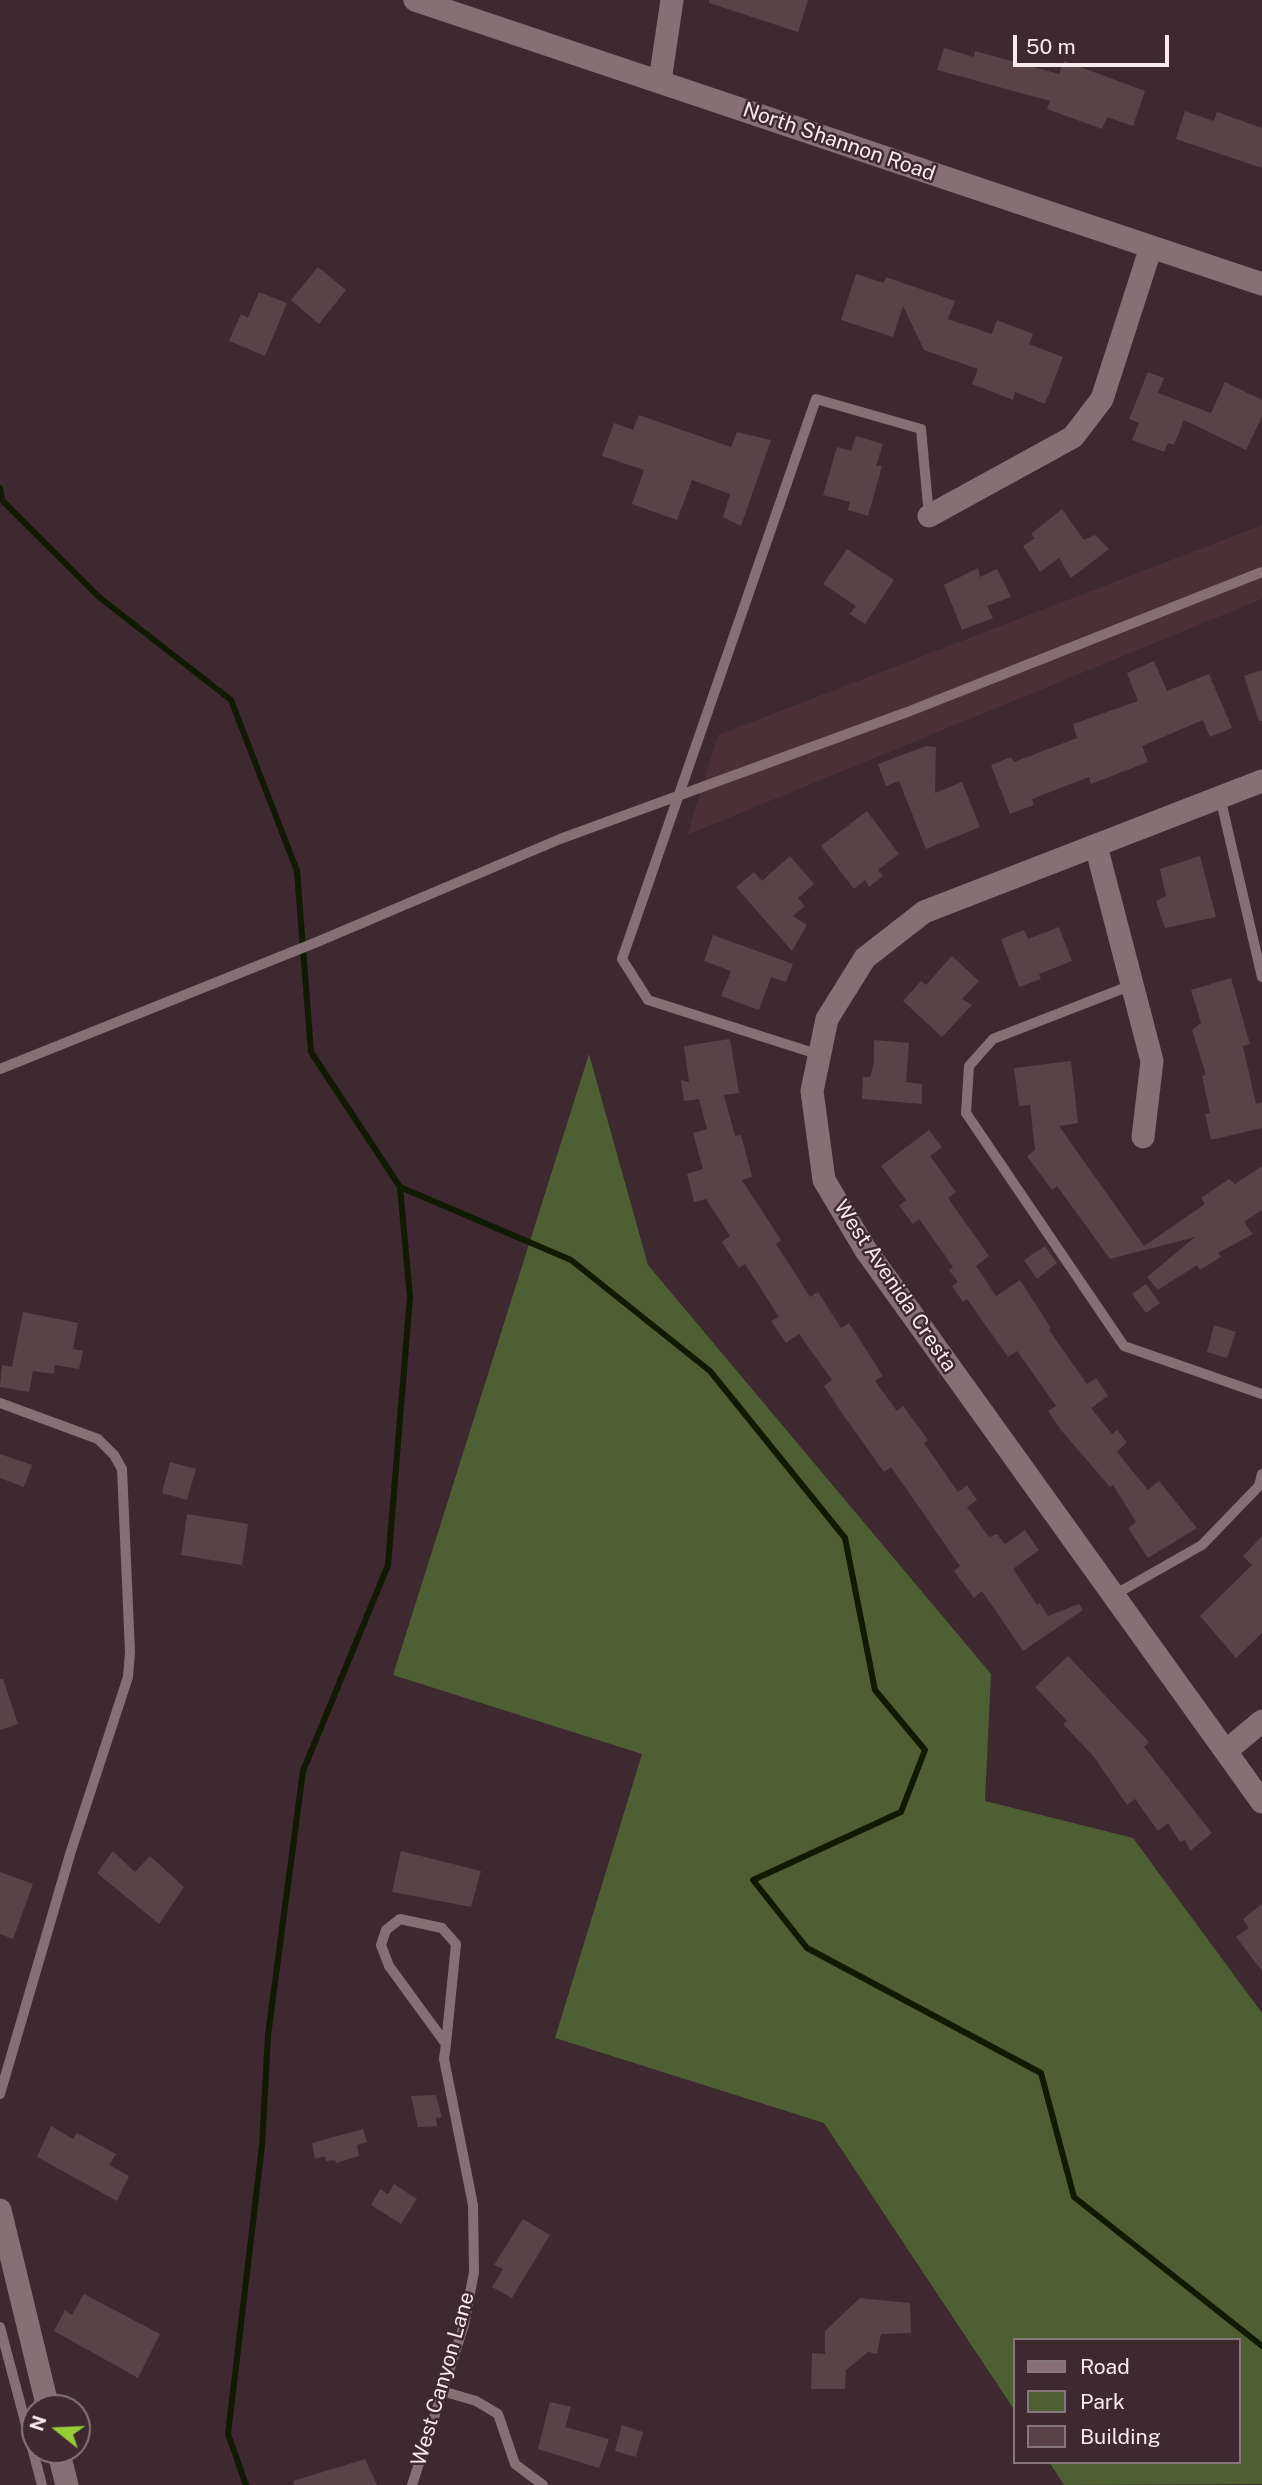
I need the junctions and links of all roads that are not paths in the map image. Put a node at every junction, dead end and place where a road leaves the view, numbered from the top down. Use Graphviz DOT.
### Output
graph roads {
  1 [pos="415,0"];
  2 [pos="672,0"];
  3 [pos="660,81"];
  4 [pos="1151,247"];
  5 [pos="1261,282"];
  6 [pos="929,516"];
  7 [pos="1262,572"];
  8 [pos="1262,781"];
  9 [pos="681,794"];
  10 [pos="1220,797"];
  11 [pos="1096,846"];
  12 [pos="1262,977"];
  13 [pos="1132,985"];
  14 [pos="820,1055"];
  15 [pos="0,1069"];
  16 [pos="1143,1138"];
  17 [pos="1262,1394"];
  18 [pos="0,1403"];
  19 [pos="1262,1474"];
  20 [pos="1114,1595"];
  21 [pos="1262,1721"];
  22 [pos="1226,1751"];
  23 [pos="1262,1802"];
  24 [pos="446,2044"];
  25 [pos="0,2094"];
  26 [pos="0,2210"];
  27 [pos="0,2327"];
  28 [pos="442,2391"];
  29 [pos="45,2394"];
  30 [pos="62,2464"];
  31 [pos="42,2485"];
  32 [pos="67,2485"];
  33 [pos="412,2485"];
  34 [pos="544,2485"];
  1 -- 3 [label="street, North Shannon Road"];
  2 -- 3 [label="street"];
  3 -- 4 [label="street, North Shannon Road"];
  4 -- 5 [label="street, North Shannon Road"];
  4 -- 6 [label="street"];
  6 -- 9 [label="lane"];
  7 -- 9 [label="lane"];
  8 -- 10 [label="street, West Avenida Cresta"];
  9 -- 14 [label="lane"];
  9 -- 15 [label="lane"];
  10 -- 11 [label="street, West Avenida Cresta"];
  10 -- 12 [label="lane"];
  11 -- 13 [label="street"];
  11 -- 14 [label="street, West Avenida Cresta"];
  13 -- 16 [label="street"];
  13 -- 17 [label="lane"];
  14 -- 20 [label="street, West Avenida Cresta"];
  18 -- 25 [label="lane"];
  19 -- 20 [label="lane"];
  20 -- 22 [label="street, West Avenida Cresta"];
  21 -- 22 [label="street"];
  22 -- 23 [label="street, West Avenida Cresta"];
  24 -- 24 [label="lane, West Canyon Lane"];
  24 -- 28 [label="lane, West Canyon Lane"];
  26 -- 29 [label="street"];
  27 -- 31 [label="lane"];
  28 -- 33 [label="lane, West Canyon Lane"];
  28 -- 34 [label="lane"];
  30 -- 32 [label="street"];
}
